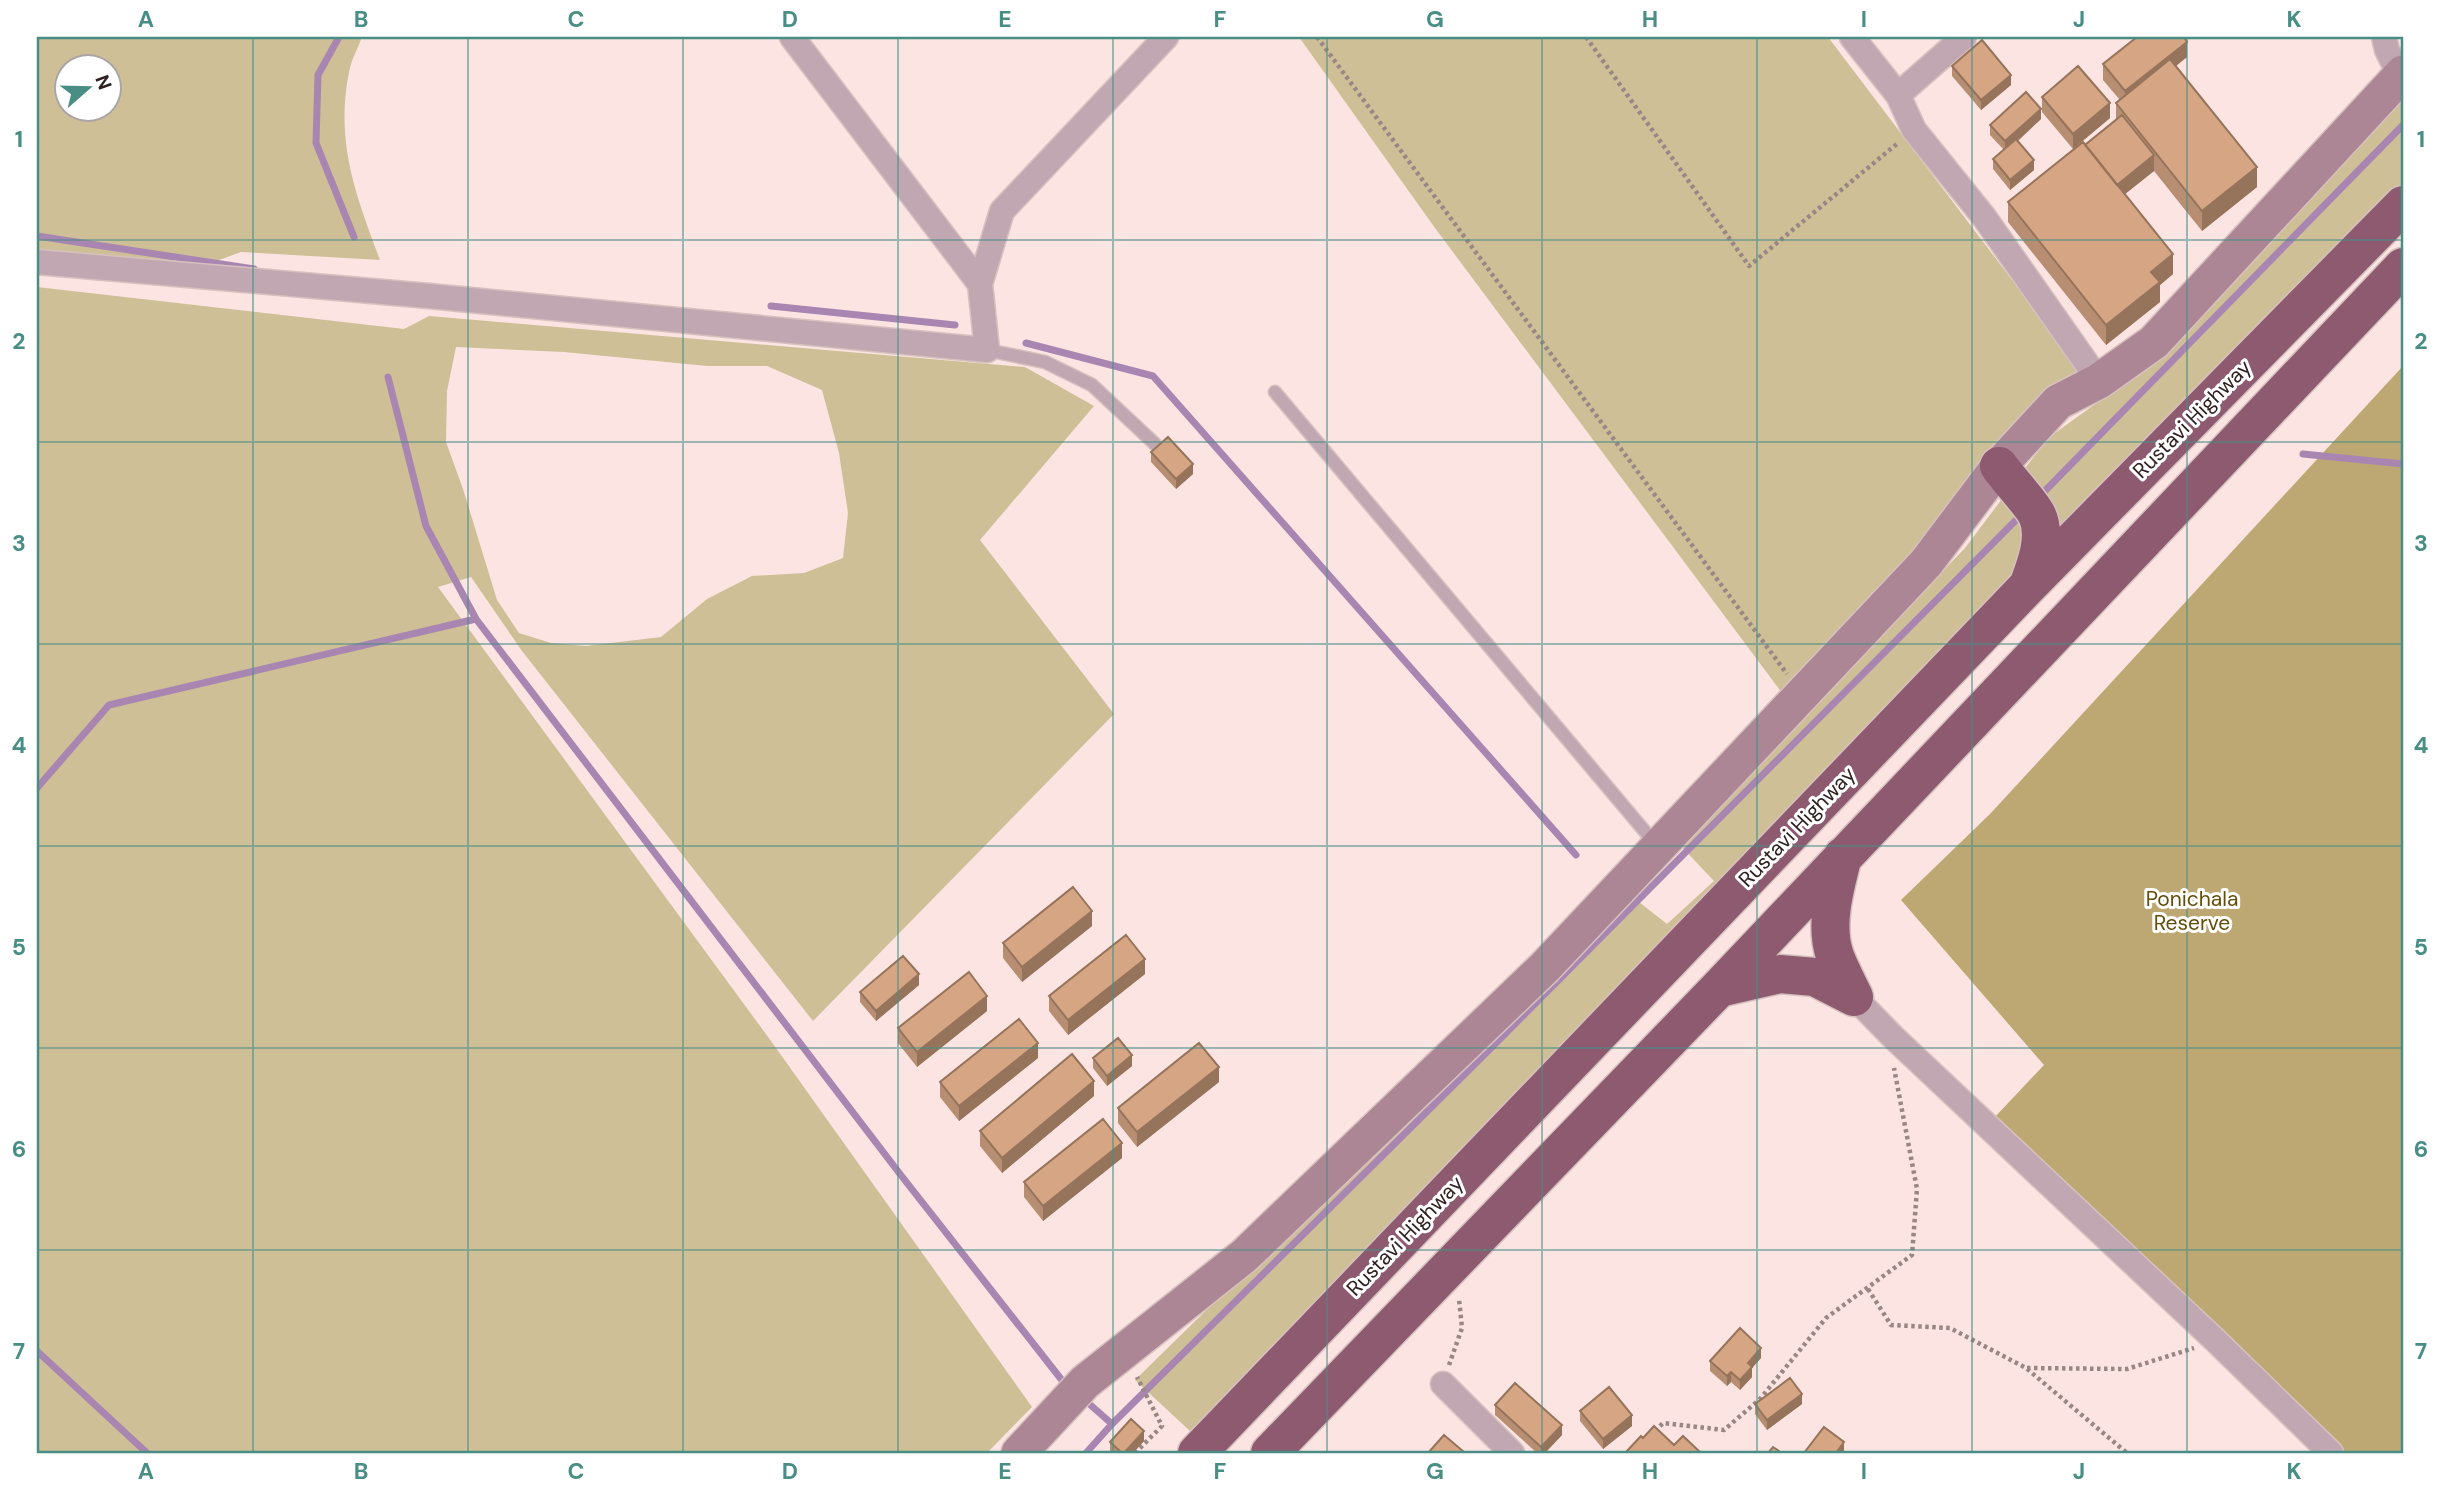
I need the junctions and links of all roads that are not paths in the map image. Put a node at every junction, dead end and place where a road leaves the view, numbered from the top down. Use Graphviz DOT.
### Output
graph roads {
  1 [pos="792,37"];
  2 [pos="1166,37"];
  3 [pos="1852,37"];
  4 [pos="1964,37"];
  5 [pos="2384,37"];
  6 [pos="2402,75"];
  7 [pos="1898,96"];
  8 [pos="2403,205"];
  9 [pos="37,262"];
  10 [pos="2403,267"];
  11 [pos="980,284"];
  12 [pos="987,350"];
  13 [pos="2099,381"];
  14 [pos="1275,392"];
  15 [pos="1155,444"];
  16 [pos="2006,476"];
  17 [pos="2107,505"];
  18 [pos="2037,515"];
  19 [pos="2028,586"];
  20 [pos="1658,847"];
  21 [pos="1843,855"];
  22 [pos="1719,988"];
  23 [pos="1854,997"];
  24 [pos="1443,1384"];
  25 [pos="1019,1453"];
  26 [pos="1196,1453"];
  27 [pos="1270,1453"];
  28 [pos="1512,1453"];
  29 [pos="2331,1453"];
  1 -- 11 [label="street"];
  2 -- 11 [label="street"];
  3 -- 7 [label="street"];
  4 -- 7 [label="street"];
  5 -- 6 [label="street"];
  6 -- 13 [label="street"];
  7 -- 13 [label="street"];
  8 -- 17 [label="highway, Rustavi Highway"];
  9 -- 12 [label="street"];
  10 -- 21 [label="highway"];
  11 -- 12 [label="street"];
  12 -- 15 [label="lane"];
  13 -- 16 [label="street"];
  14 -- 20 [label="lane"];
  16 -- 18 [label="highway"];
  16 -- 20 [label="street"];
  17 -- 18 [label="highway"];
  17 -- 19 [label="highway, Rustavi Highway"];
  18 -- 19 [label="highway"];
  19 -- 26 [label="highway, Rustavi Highway"];
  20 -- 25 [label="street"];
  21 -- 22 [label="highway"];
  21 -- 23 [label="highway"];
  22 -- 23 [label="highway"];
  22 -- 27 [label="highway"];
  23 -- 29 [label="street"];
  24 -- 28 [label="street"];
}
